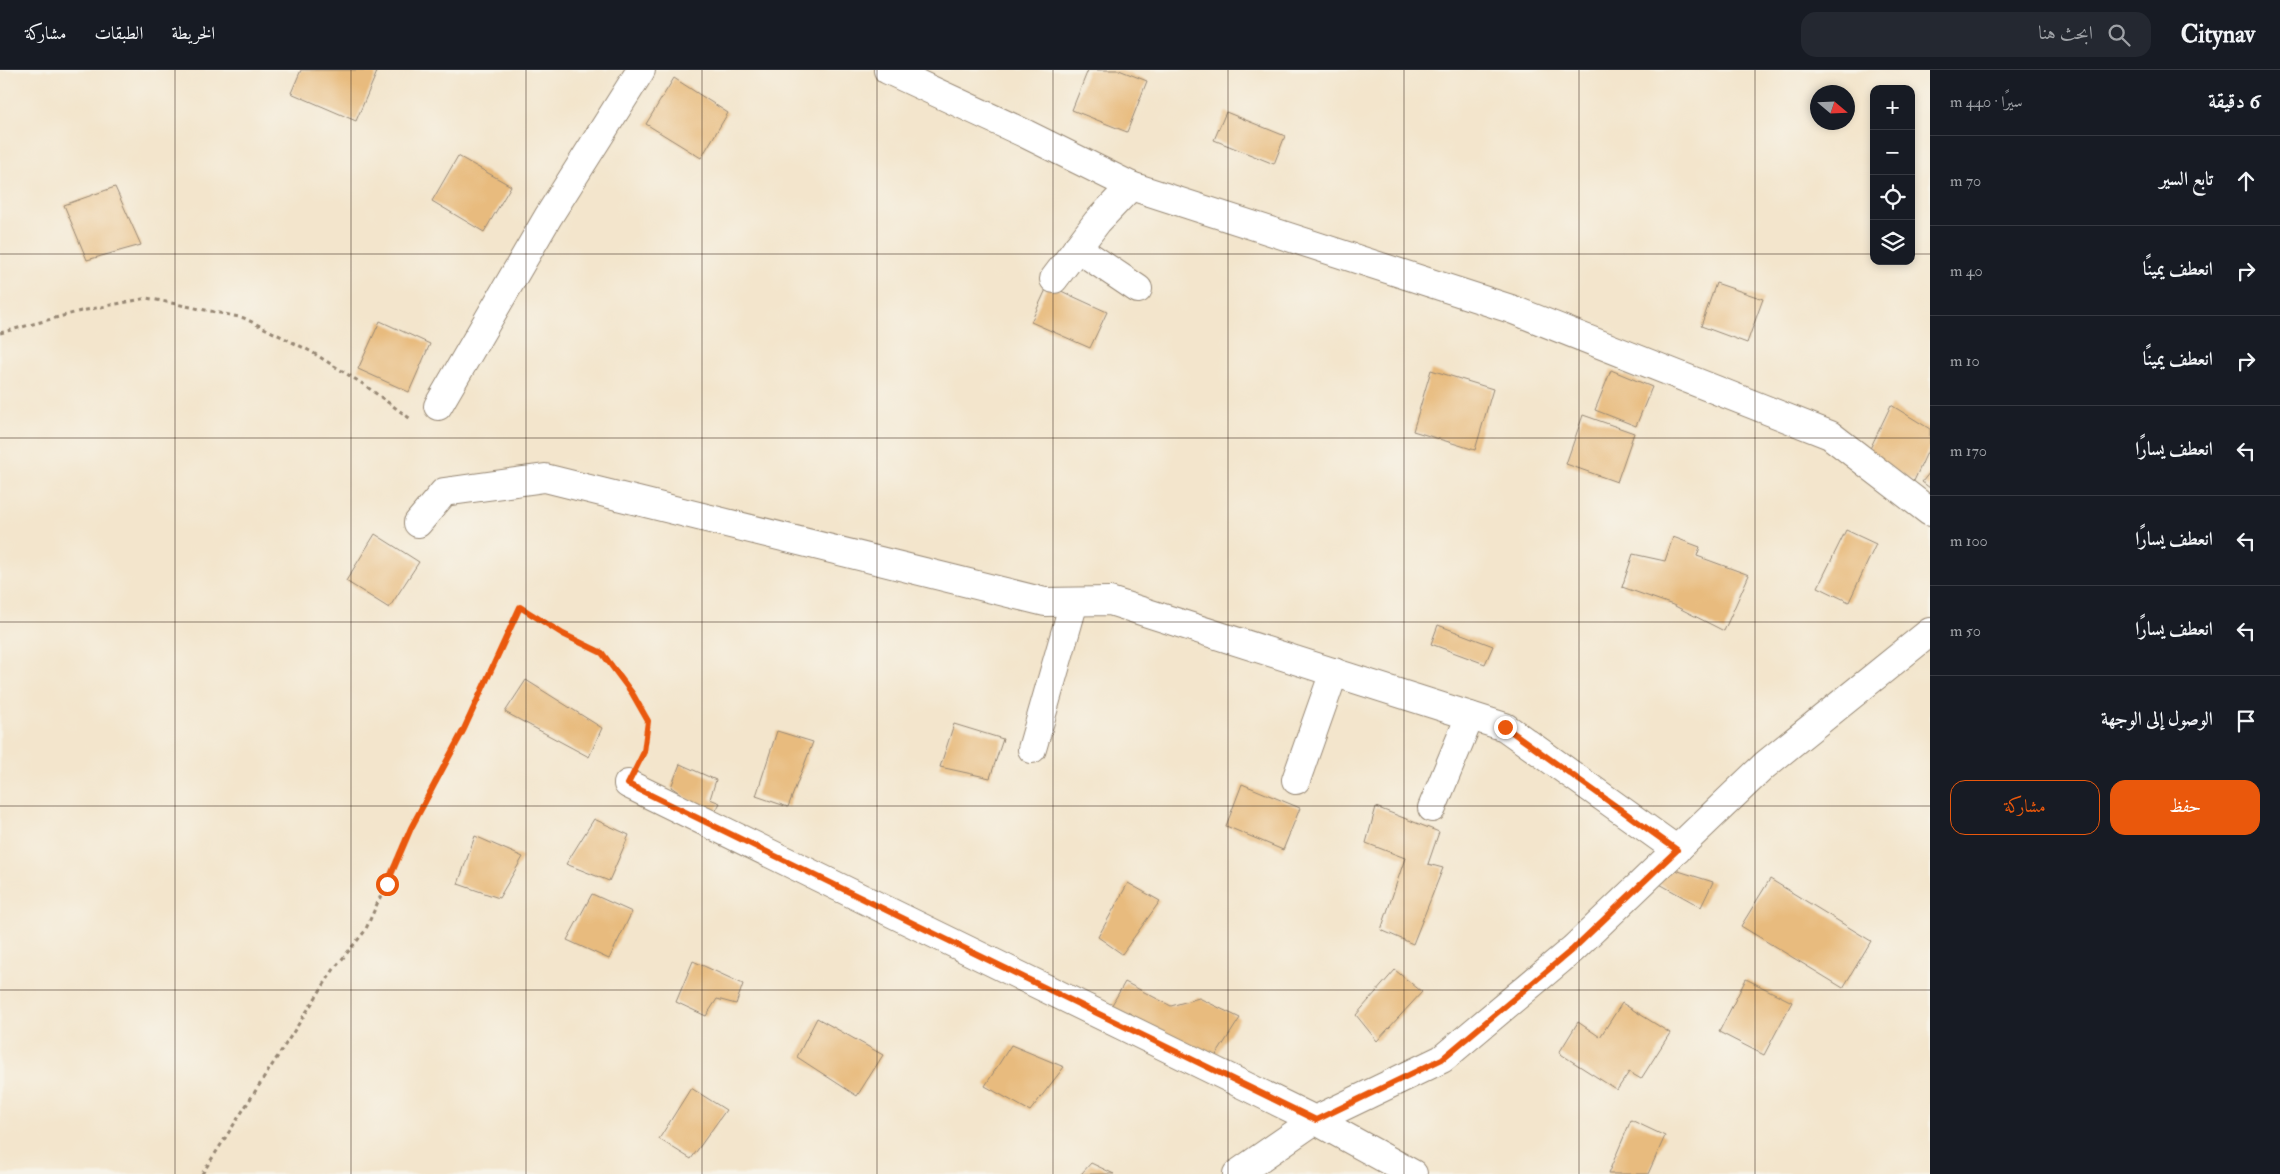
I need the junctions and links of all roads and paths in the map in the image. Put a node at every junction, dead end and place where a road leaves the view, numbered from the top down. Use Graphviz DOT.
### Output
graph roads {
  1 [pos="641,70"];
  2 [pos="888,70"];
  3 [pos="1131,186"];
  4 [pos="1077,248"];
  5 [pos="1054,278"];
  6 [pos="1138,289"];
  7 [pos="0,333"];
  8 [pos="438,406"];
  9 [pos="417,424"];
  10 [pos="1930,512"];
  11 [pos="418,523"];
  12 [pos="1074,602"];
  13 [pos="1930,632"];
  14 [pos="1334,672"];
  15 [pos="1470,716"];
  16 [pos="1032,749"];
  17 [pos="1296,780"];
  18 [pos="628,784"];
  19 [pos="1432,808"];
  20 [pos="1677,850"];
  21 [pos="1316,1120"];
  22 [pos="202,1174"];
  23 [pos="1237,1174"];
  24 [pos="1412,1174"];
  1 -- 8 [label="street"];
  2 -- 3 [label="street"];
  3 -- 4 [label="street"];
  3 -- 10 [label="street"];
  4 -- 5 [label="street"];
  4 -- 6 [label="street"];
  7 -- 9 [label="path"];
  11 -- 12 [label="street"];
  12 -- 14 [label="street"];
  12 -- 16 [label="street"];
  13 -- 20 [label="street"];
  14 -- 15 [label="street"];
  14 -- 17 [label="street"];
  15 -- 19 [label="street"];
  15 -- 20 [label="street"];
  18 -- 21 [label="street"];
  18 -- 22 [label="path"];
  20 -- 21 [label="street"];
  21 -- 23 [label="street"];
  21 -- 24 [label="street"];
}
